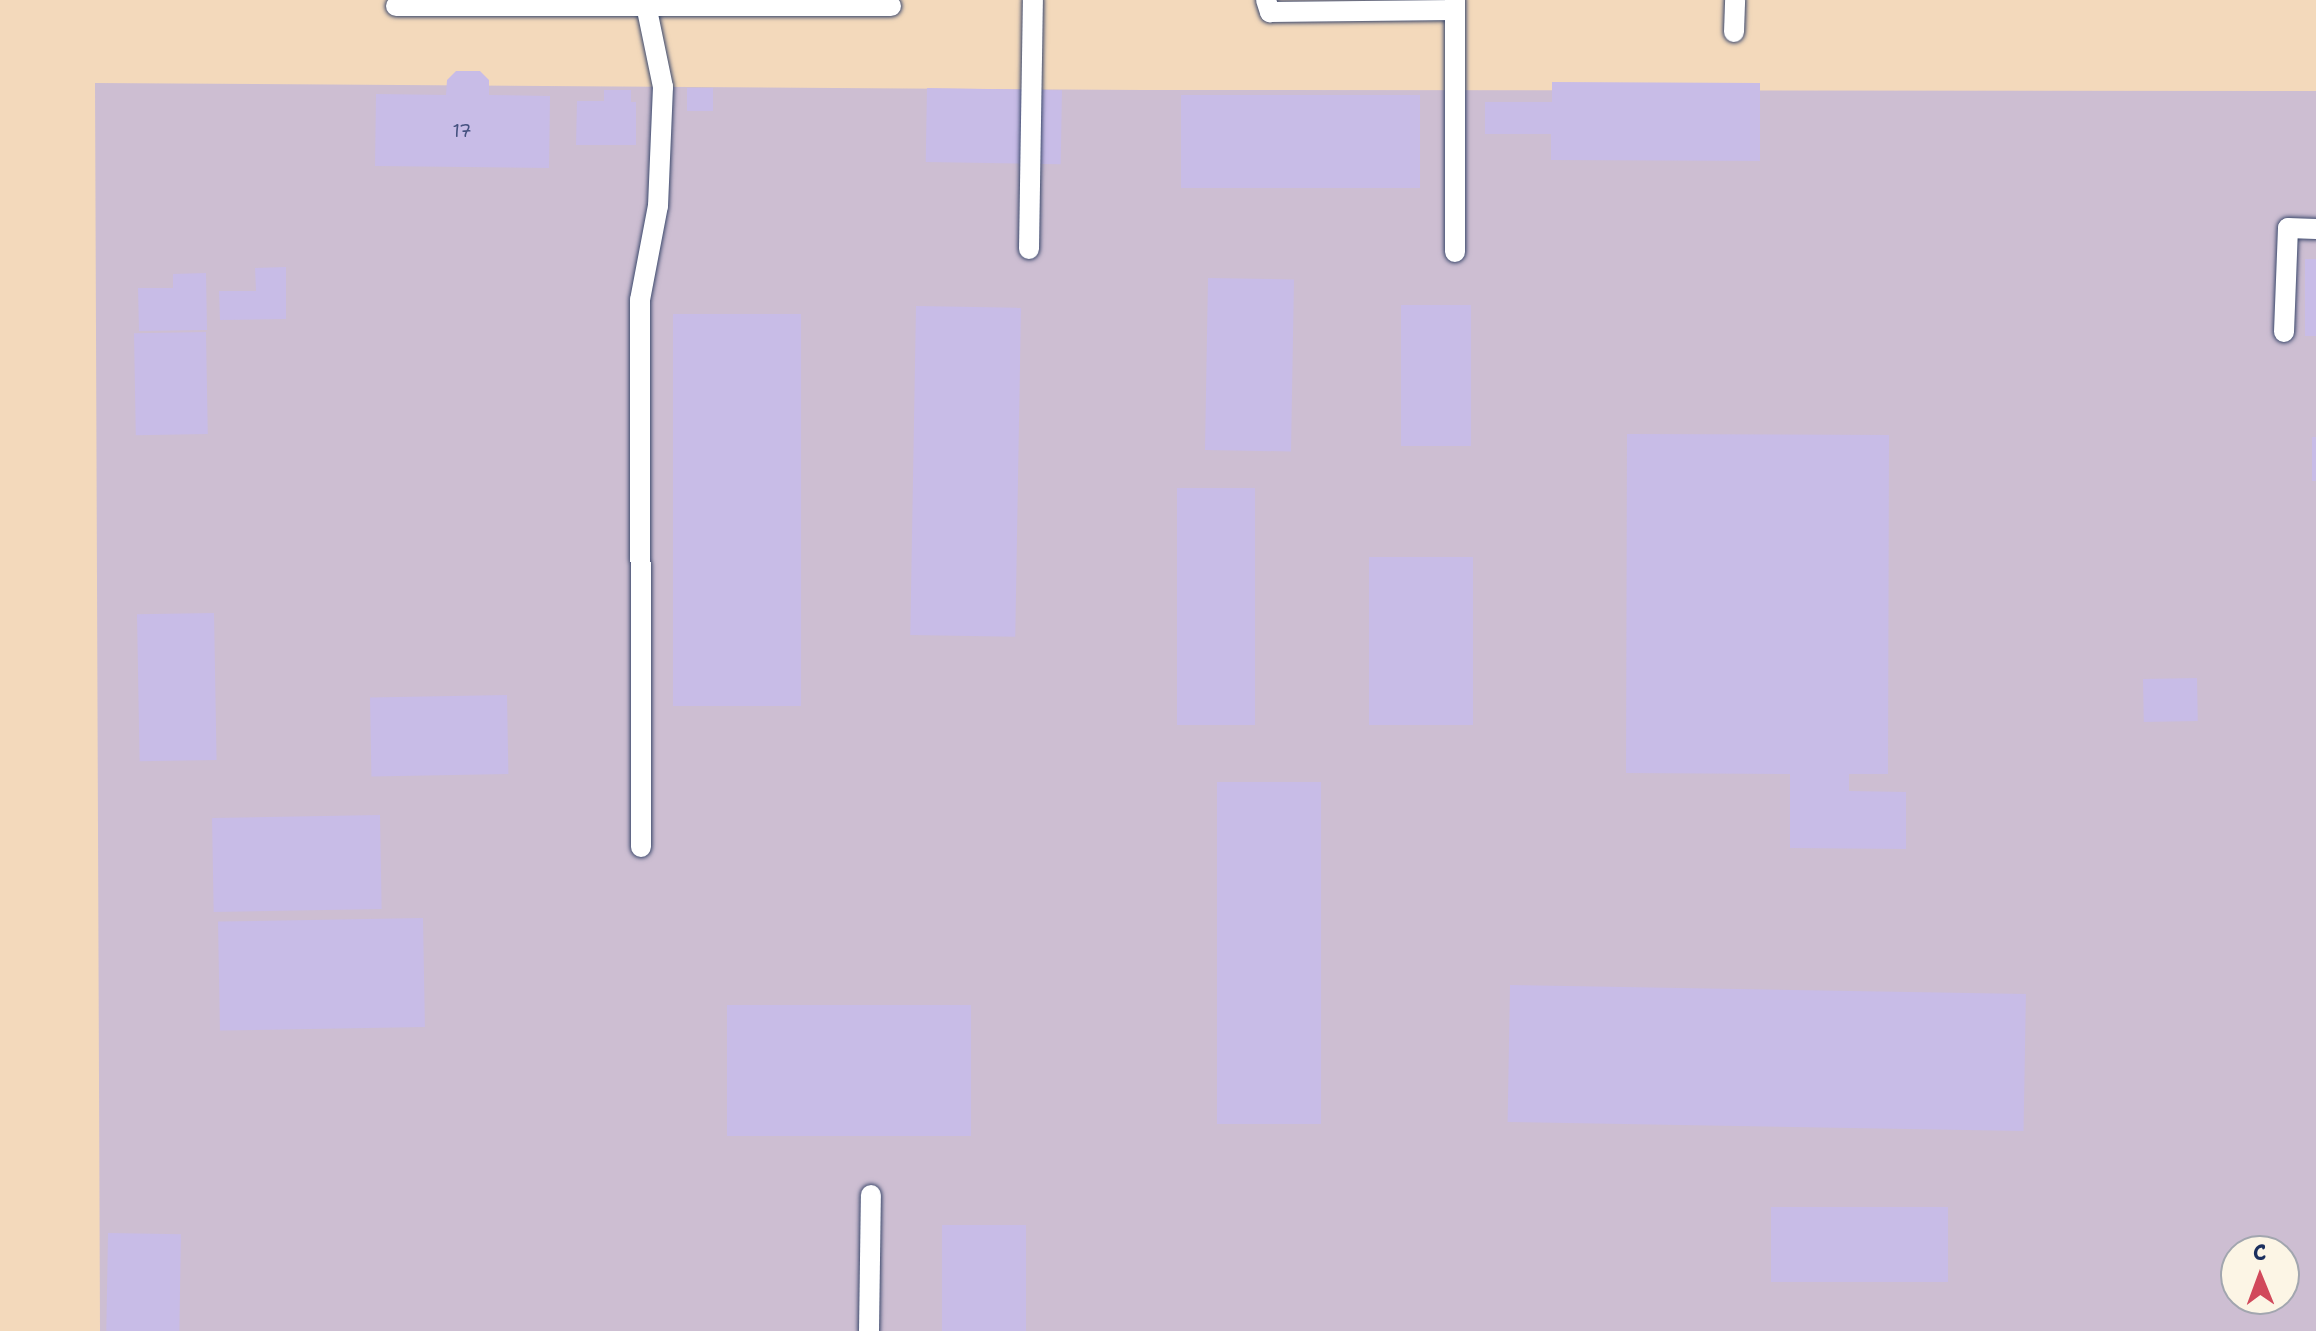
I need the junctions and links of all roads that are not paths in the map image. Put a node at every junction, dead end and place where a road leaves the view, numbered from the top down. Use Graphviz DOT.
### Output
graph roads {
  1 [pos="1033,0"];
  2 [pos="1266,0"];
  3 [pos="1735,0"];
  4 [pos="646,3"];
  5 [pos="1455,5"];
  6 [pos="396,6"];
  7 [pos="891,6"];
  8 [pos="1734,32"];
  9 [pos="2316,229"];
  10 [pos="1029,249"];
  11 [pos="1455,252"];
  12 [pos="2284,332"];
  13 [pos="641,847"];
  14 [pos="871,1195"];
  15 [pos="869,1331"];
  1 -- 10 [label="lane"];
  2 -- 5 [label="lane"];
  3 -- 8 [label="lane"];
  4 -- 6 [label="lane"];
  4 -- 7 [label="lane"];
  4 -- 13 [label="lane"];
  5 -- 11 [label="lane"];
  9 -- 12 [label="lane"];
  14 -- 15 [label="lane"];
}
